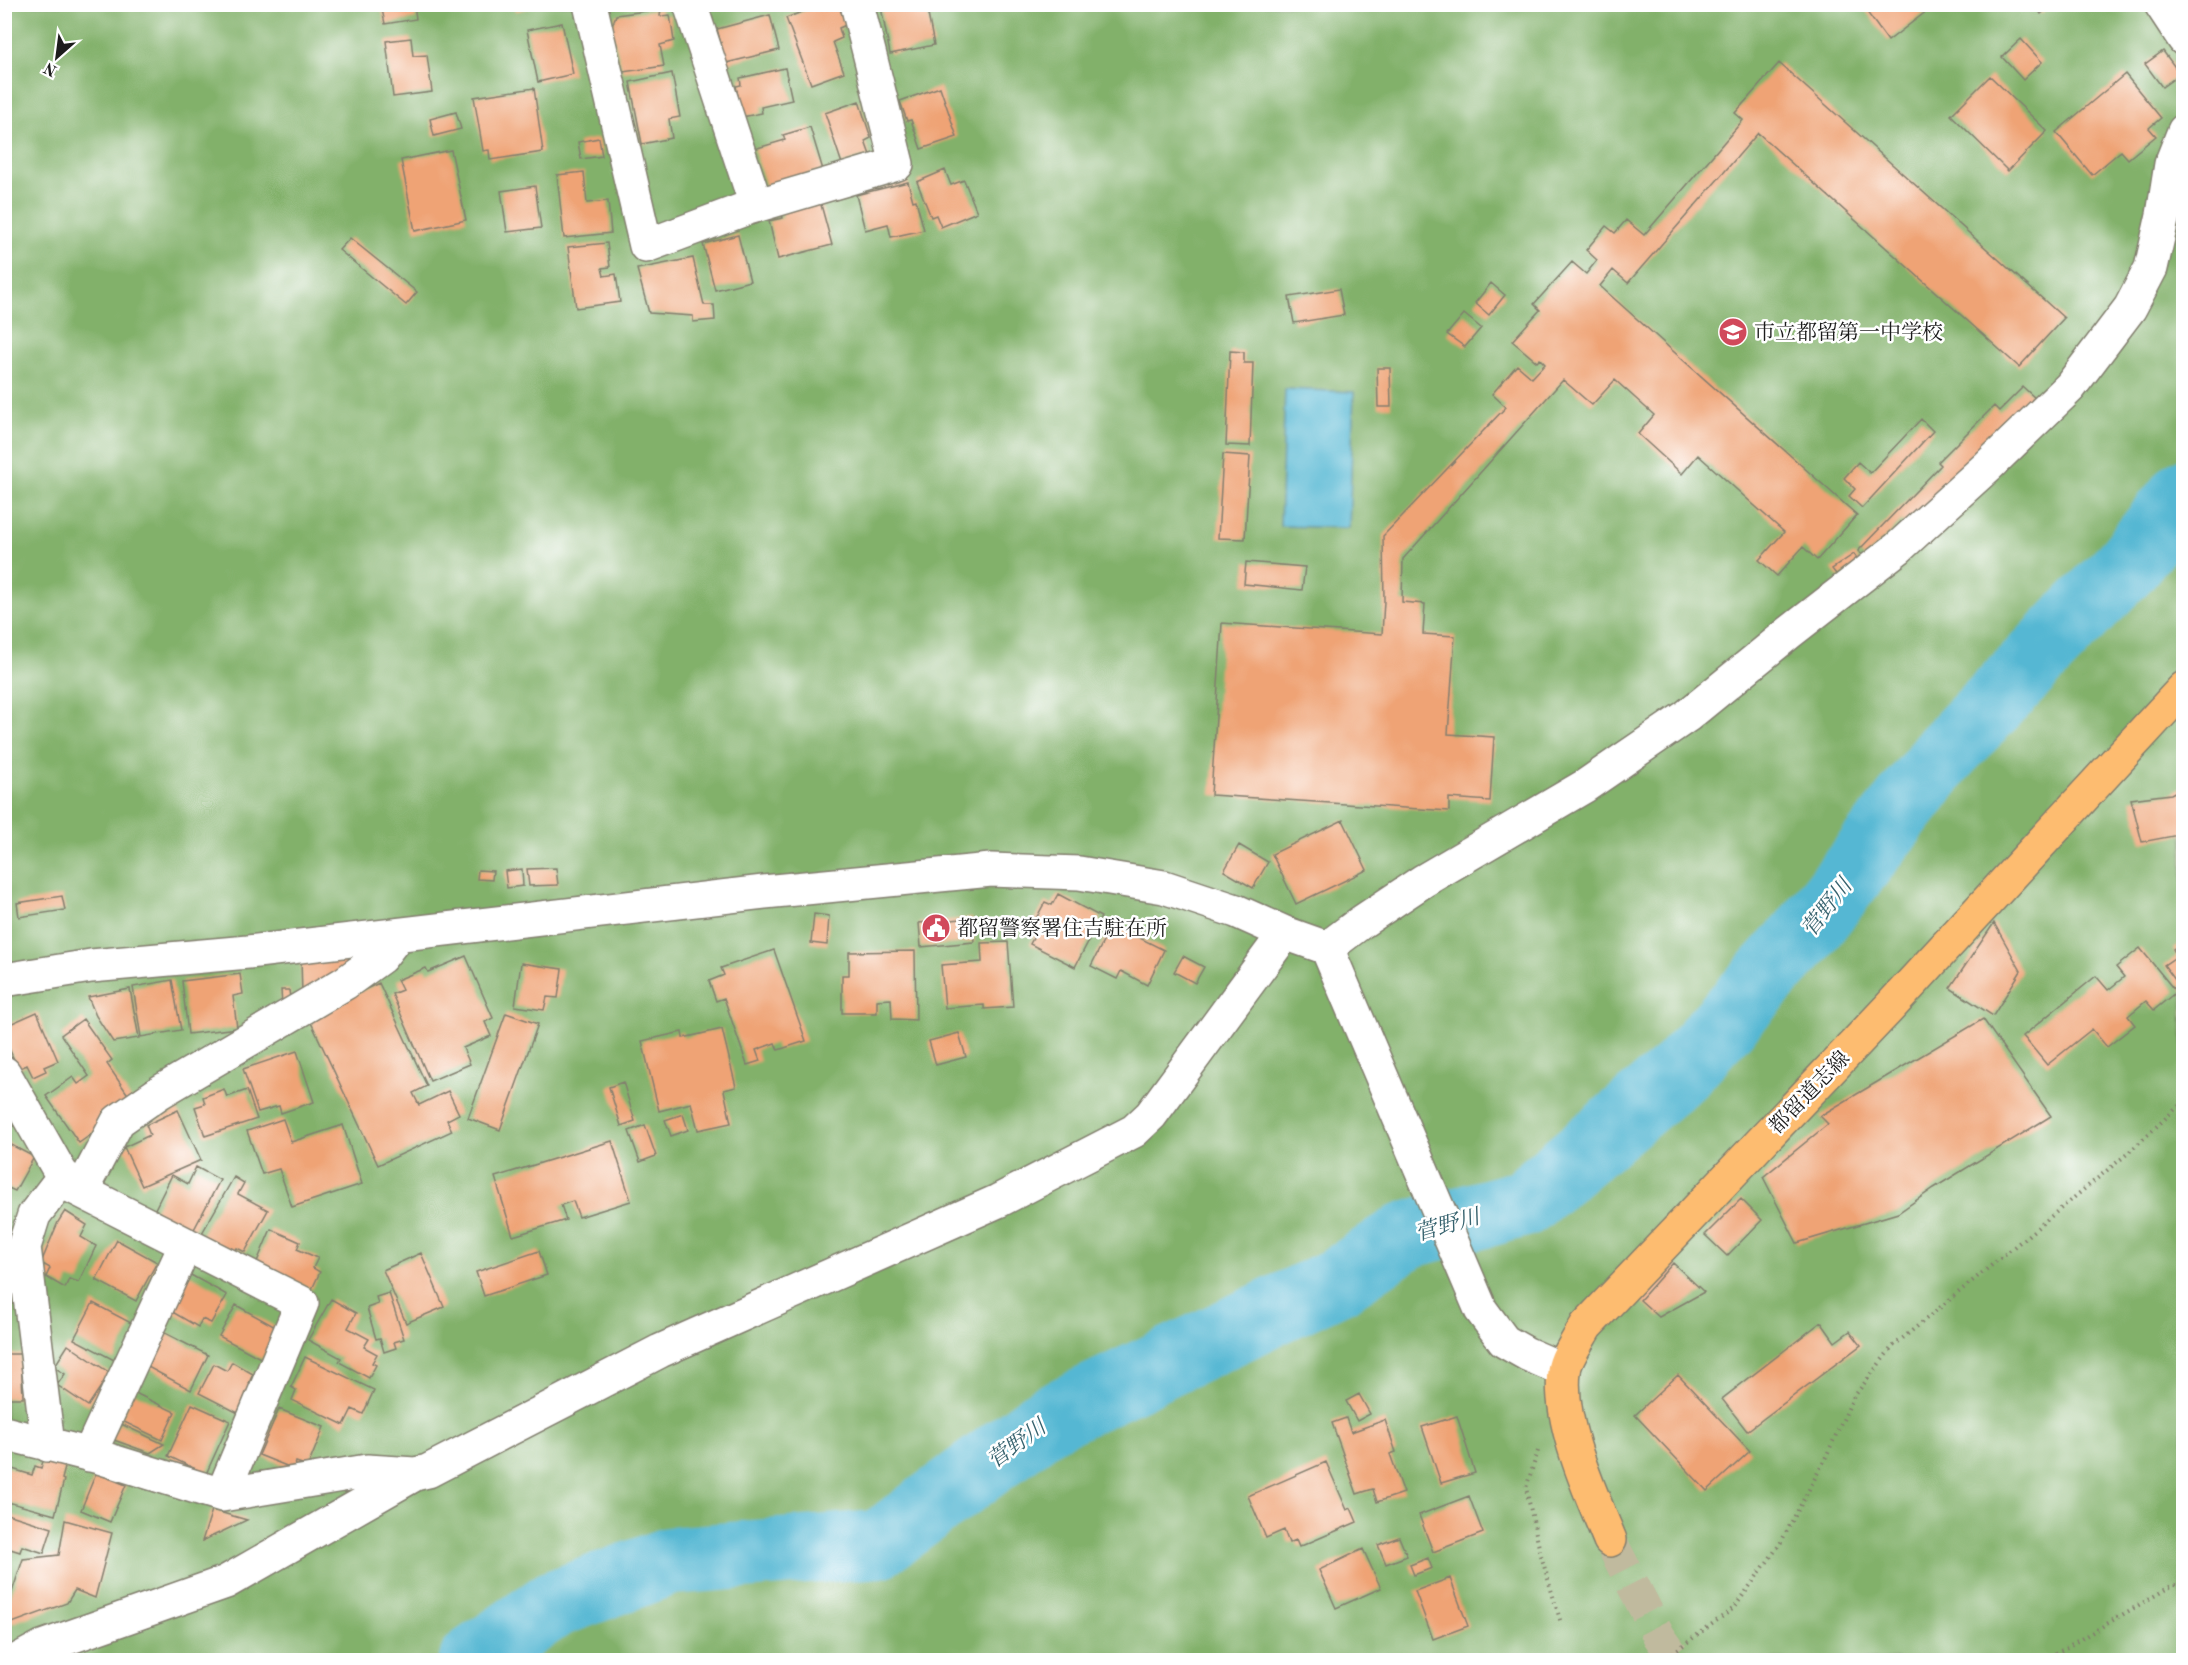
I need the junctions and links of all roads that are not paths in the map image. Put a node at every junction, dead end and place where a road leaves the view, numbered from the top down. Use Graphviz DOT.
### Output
graph roads {
  1 [pos="590,4"];
  2 [pos="690,4"];
  3 [pos="857,4"];
  4 [pos="2161,4"];
  5 [pos="2184,39"];
  6 [pos="2184,131"];
  7 [pos="756,205"];
  8 [pos="2184,688"];
  9 [pos="1285,933"];
  10 [pos="398,935"];
  11 [pos="1327,948"];
  12 [pos="4,980"];
  13 [pos="4,1073"];
  14 [pos="73,1183"];
  15 [pos="186,1244"];
  16 [pos="1564,1370"];
  17 [pos="4,1433"];
  18 [pos="48,1445"];
  19 [pos="89,1455"];
  20 [pos="415,1474"];
  21 [pos="222,1495"];
  22 [pos="1610,1540"];
  23 [pos="18,1660"];
  1 -- 7 [label="street"];
  2 -- 7 [label="street"];
  3 -- 7 [label="street"];
  4 -- 5 [label="street"];
  6 -- 11 [label="street"];
  8 -- 16 [label="main road, 都留道志線"];
  9 -- 10 [label="street"];
  9 -- 11 [label="street"];
  9 -- 20 [label="street"];
  10 -- 12 [label="street"];
  10 -- 14 [label="street"];
  11 -- 16 [label="street"];
  13 -- 14 [label="street"];
  14 -- 15 [label="street"];
  14 -- 18 [label="street"];
  15 -- 19 [label="street"];
  15 -- 21 [label="street"];
  16 -- 22 [label="main road, 都留道志線"];
  17 -- 18 [label="street"];
  18 -- 19 [label="street"];
  19 -- 21 [label="street"];
  20 -- 21 [label="street"];
  20 -- 23 [label="street"];
}
